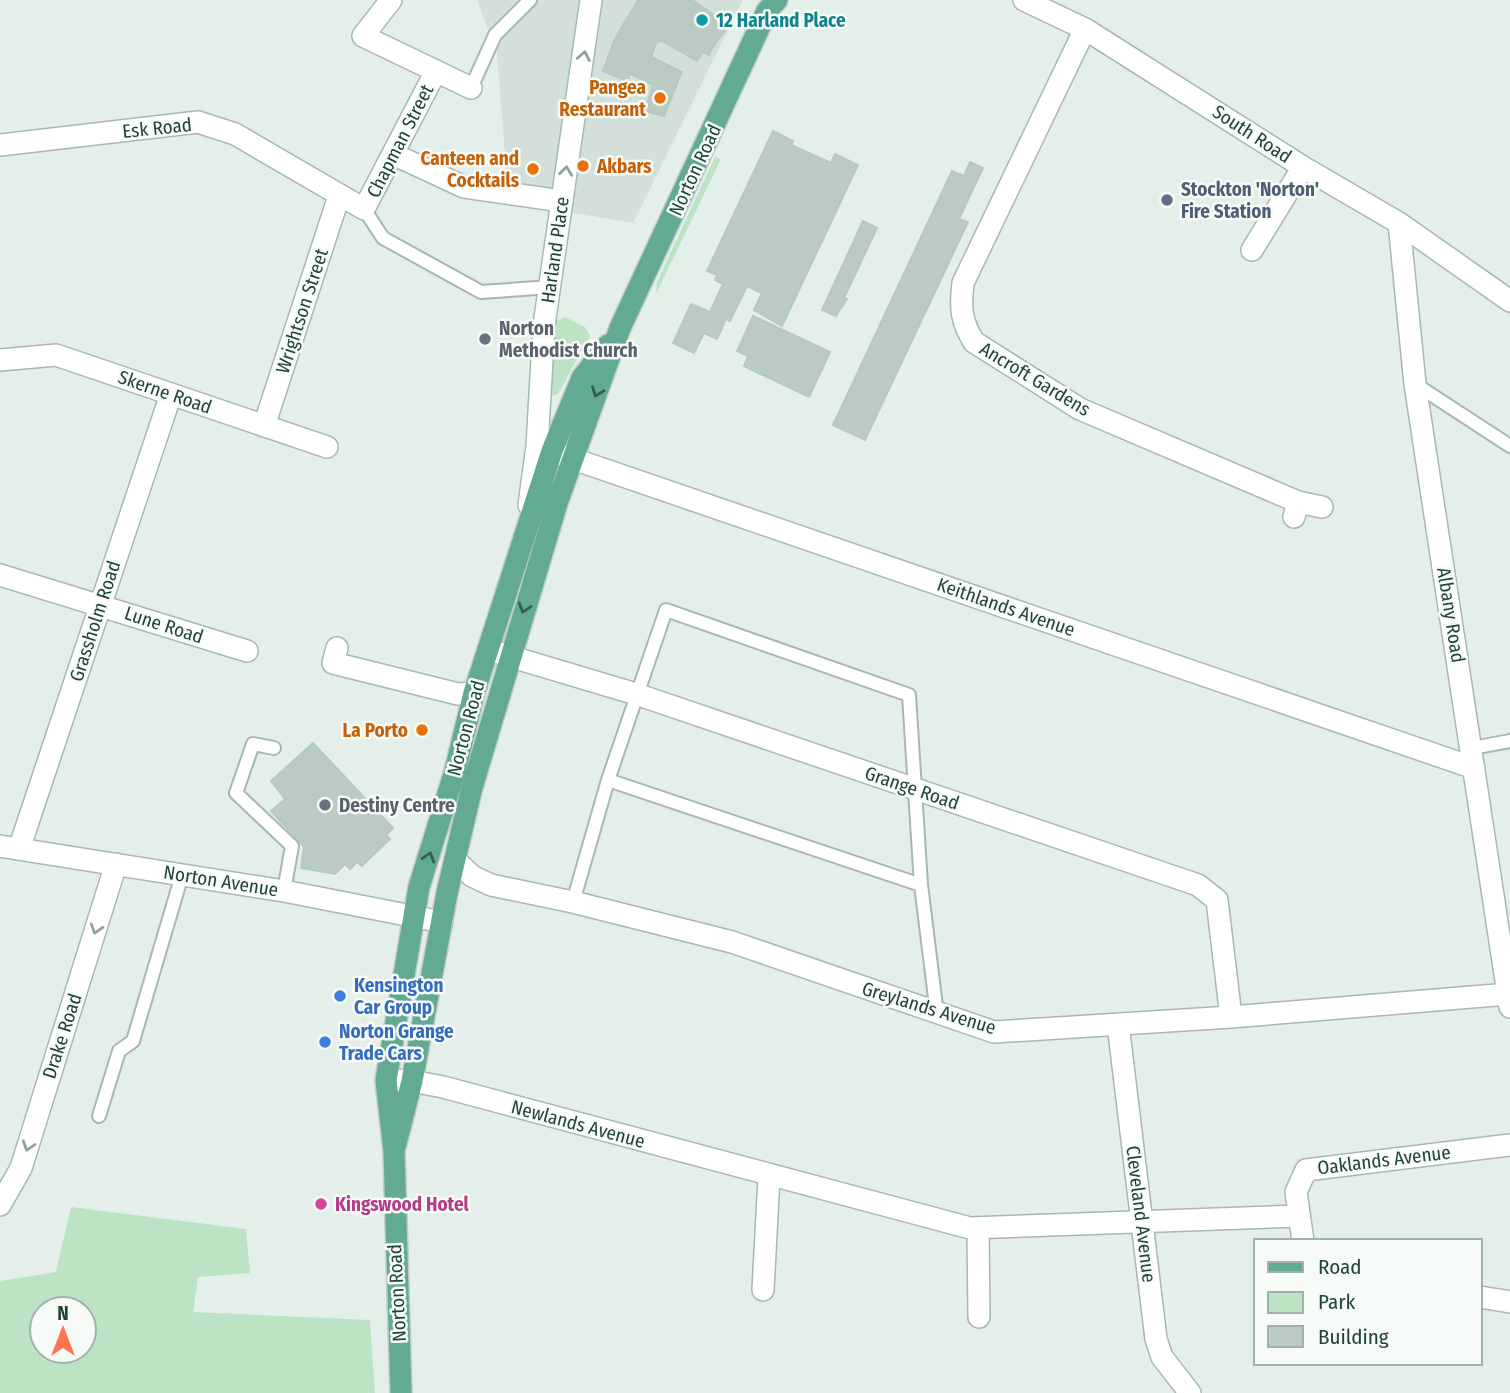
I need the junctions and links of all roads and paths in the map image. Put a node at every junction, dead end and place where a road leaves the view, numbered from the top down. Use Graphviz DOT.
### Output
graph roads {
  1 [pos="391,0"];
  2 [pos="530,0"];
  3 [pos="591,0"];
  4 [pos="1024,0"];
  5 [pos="771,4"];
  6 [pos="1085,29"];
  7 [pos="435,73"];
  8 [pos="471,88"];
  9 [pos="0,145"];
  10 [pos="393,154"];
  11 [pos="1303,167"];
  12 [pos="339,196"];
  13 [pos="562,201"];
  14 [pos="364,209"];
  15 [pos="1399,223"];
  16 [pos="1252,250"];
  17 [pos="551,287"];
  18 [pos="1510,302"];
  19 [pos="620,328"];
  20 [pos="0,360"];
  21 [pos="1415,384"];
  22 [pos="171,394"];
  23 [pos="264,426"];
  24 [pos="1510,446"];
  25 [pos="327,447"];
  26 [pos="544,449"];
  27 [pos="573,459"];
  28 [pos="1322,507"];
  29 [pos="0,575"];
  30 [pos="100,604"];
  31 [pos="337,648"];
  32 [pos="247,652"];
  33 [pos="499,653"];
  34 [pos="474,693"];
  35 [pos="636,694"];
  36 [pos="1510,741"];
  37 [pos="274,748"];
  38 [pos="1473,758"];
  39 [pos="608,780"];
  40 [pos="915,789"];
  41 [pos="9,847"];
  42 [pos="455,860"];
  43 [pos="117,864"];
  44 [pos="182,875"];
  45 [pos="921,885"];
  46 [pos="284,891"];
  47 [pos="573,902"];
  48 [pos="414,916"];
  49 [pos="442,922"];
  50 [pos="1509,1001"];
  51 [pos="937,1015"];
  52 [pos="1231,1017"];
  53 [pos="1118,1024"];
  54 [pos="386,1080"];
  55 [pos="412,1081"];
  56 [pos="99,1116"];
  57 [pos="1510,1145"];
  58 [pos="394,1151"];
  59 [pos="769,1177"];
  60 [pos="0,1205"];
  61 [pos="1298,1216"];
  62 [pos="1142,1220"];
  63 [pos="978,1228"];
  64 [pos="1303,1239"];
  65 [pos="763,1290"];
  66 [pos="1482,1297"];
  67 [pos="1510,1302"];
  68 [pos="979,1317"];
  69 [pos="401,1393"];
  70 [pos="1190,1393"];
  1 -- 7 [label="street"];
  2 -- 8 [label="lane"];
  13 -- 3 [label="street, Harland Place, one-way"];
  4 -- 6 [label="street, South Road"];
  5 -- 19 [label="main road, Norton Road"];
  6 -- 11 [label="street, South Road"];
  6 -- 28 [label="street, Ancroft Gardens"];
  7 -- 8 [label="street"];
  7 -- 10 [label="street, Chapman Street"];
  9 -- 12 [label="street, Esk Road"];
  10 -- 13 [label="street"];
  10 -- 14 [label="street, Chapman Street"];
  11 -- 15 [label="street, South Road"];
  11 -- 16 [label="street"];
  12 -- 14 [label="street, Esk Road"];
  12 -- 23 [label="street, Wrightson Street"];
  13 -- 17 [label="street, Harland Place"];
  14 -- 17 [label="lane"];
  15 -- 18 [label="street, South Road"];
  15 -- 21 [label="street, Albany Road"];
  17 -- 26 [label="street, Harland Place"];
  19 -- 26 [label="main road, Norton Road"];
  19 -- 27 [label="main road, Norton Road, one-way"];
  20 -- 22 [label="street, Skerne Road"];
  21 -- 24 [label="lane"];
  21 -- 38 [label="street, Albany Road"];
  22 -- 23 [label="street, Skerne Road"];
  22 -- 30 [label="street, Grassholm Road"];
  23 -- 25 [label="street, Skerne Road"];
  26 -- 27 [label="street, Keithlands Avenue"];
  26 -- 33 [label="main road, Norton Road"];
  27 -- 33 [label="main road, Norton Road, one-way"];
  27 -- 38 [label="street, Keithlands Avenue"];
  29 -- 30 [label="street, Lune Road"];
  30 -- 32 [label="street, Lune Road"];
  30 -- 41 [label="street, Grassholm Road"];
  31 -- 34 [label="street"];
  33 -- 34 [label="main road, Norton Road"];
  33 -- 35 [label="street, Grange Road"];
  33 -- 42 [label="main road, Norton Road"];
  48 -- 34 [label="main road, Norton Road, one-way"];
  35 -- 39 [label="lane"];
  35 -- 40 [label="street, Grange Road"];
  35 -- 40 [label="lane"];
  36 -- 38 [label="lane"];
  37 -- 46 [label="lane"];
  38 -- 50 [label="street, Albany Road"];
  39 -- 45 [label="lane"];
  39 -- 47 [label="lane"];
  40 -- 45 [label="lane"];
  40 -- 52 [label="street, Grange Road"];
  41 -- 43 [label="street, Norton Avenue"];
  42 -- 47 [label="street, Greylands Avenue"];
  42 -- 49 [label="main road, Norton Road"];
  43 -- 44 [label="street, Norton Avenue"];
  43 -- 60 [label="street, Drake Road, one-way"];
  44 -- 46 [label="street, Norton Avenue"];
  44 -- 56 [label="lane"];
  45 -- 51 [label="lane"];
  46 -- 48 [label="street, Norton Avenue"];
  47 -- 51 [label="street, Greylands Avenue"];
  48 -- 49 [label="street, Norton Avenue"];
  48 -- 54 [label="main road, Norton Road"];
  49 -- 55 [label="main road, Norton Road"];
  50 -- 52 [label="street, Greylands Avenue"];
  51 -- 53 [label="street, Greylands Avenue"];
  52 -- 53 [label="street, Greylands Avenue"];
  53 -- 62 [label="street, Cleveland Avenue"];
  54 -- 55 [label="street, Newlands Avenue"];
  54 -- 58 [label="main road, Norton Road"];
  55 -- 58 [label="main road, Norton Road"];
  55 -- 59 [label="street, Newlands Avenue"];
  57 -- 61 [label="street, Oaklands Avenue"];
  58 -- 69 [label="main road, Norton Road"];
  59 -- 63 [label="street, Newlands Avenue"];
  59 -- 65 [label="street"];
  61 -- 62 [label="street, Newlands Avenue"];
  61 -- 64 [label="street"];
  62 -- 63 [label="street, Newlands Avenue"];
  62 -- 70 [label="street, Cleveland Avenue"];
  63 -- 68 [label="street"];
  66 -- 67 [label="street"];
}
